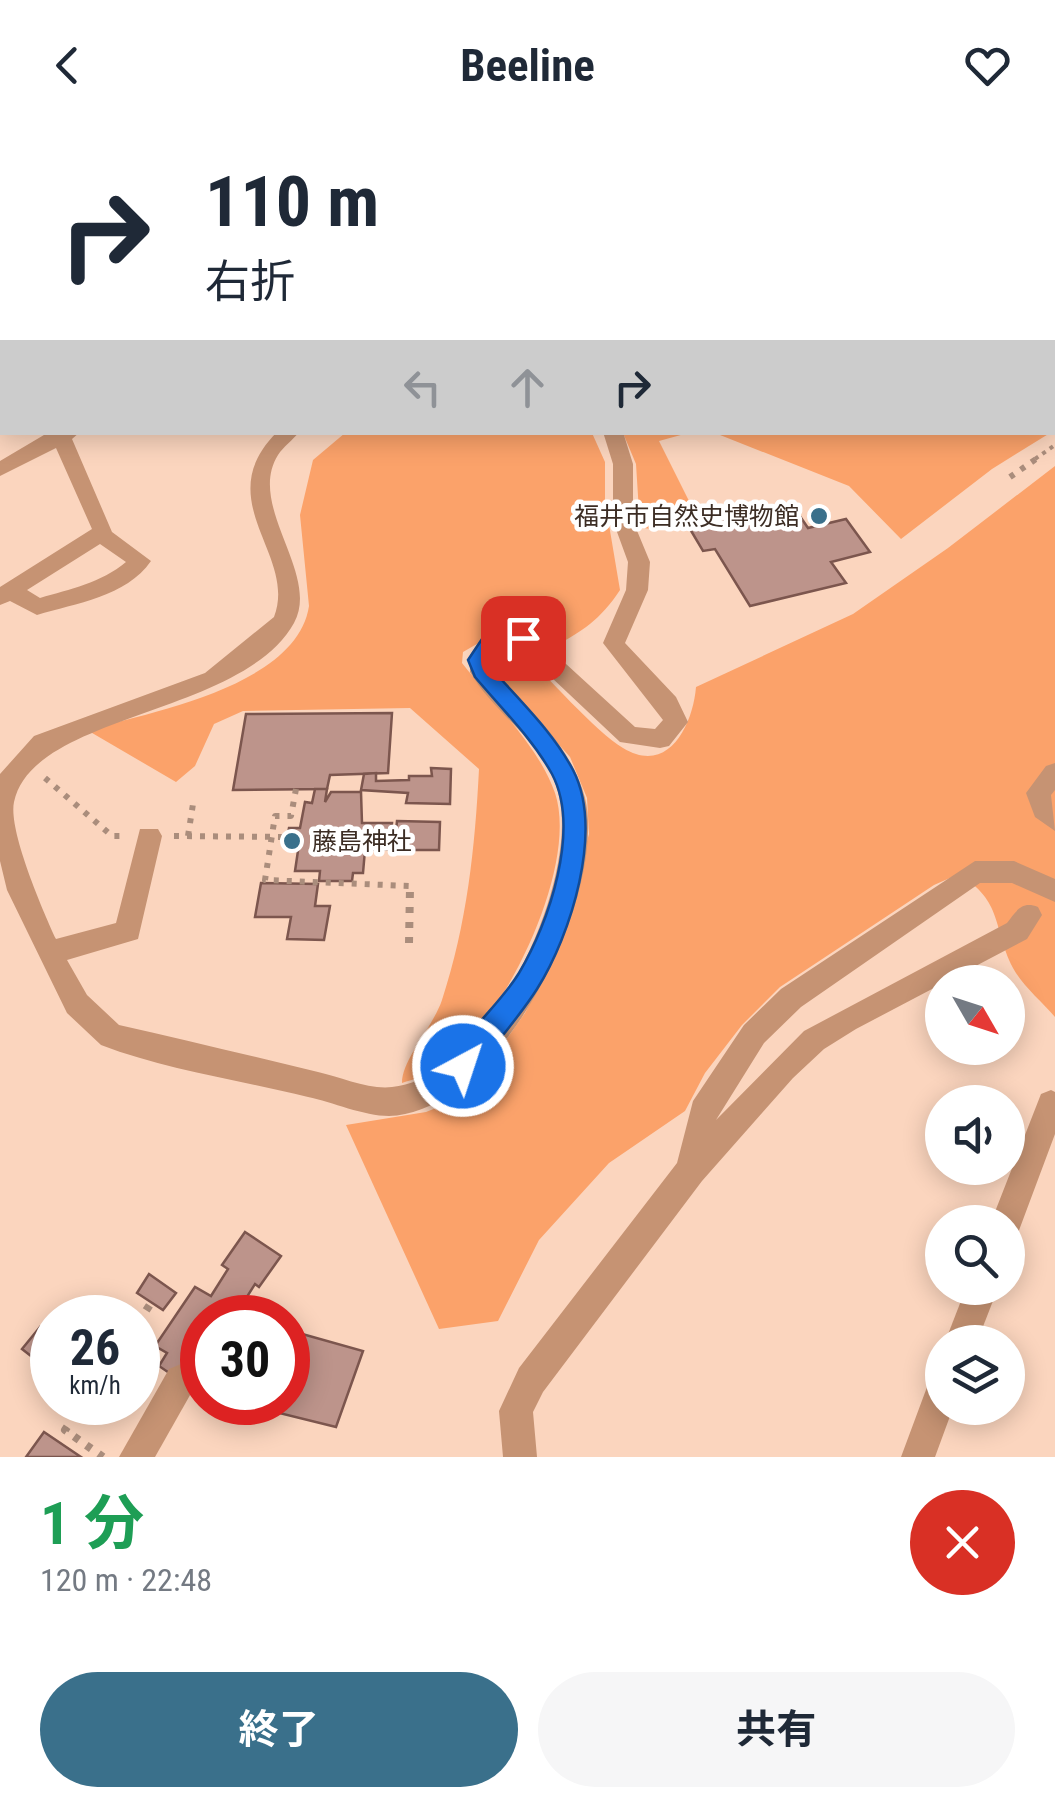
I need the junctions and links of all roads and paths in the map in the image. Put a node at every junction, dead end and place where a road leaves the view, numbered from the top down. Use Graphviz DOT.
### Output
graph roads {
  1 [pos="61,435"];
  2 [pos="63,435"];
  3 [pos="287,435"];
  4 [pos="614,435"];
  5 [pos="1055,445"];
  6 [pos="0,468"];
  7 [pos="1010,477"];
  8 [pos="100,534"];
  9 [pos="5,594"];
  10 [pos="1055,772"];
  11 [pos="296,789"];
  12 [pos="193,804"];
  13 [pos="1055,821"];
  14 [pos="149,836"];
  15 [pos="188,836"];
  16 [pos="1055,891"];
  17 [pos="1029,915"];
  18 [pos="409,943"];
  19 [pos="48,953"];
  20 [pos="1051,1104"];
  21 [pos="691,1170"];
  22 [pos="1012,1205"];
  23 [pos="180,1383"];
  24 [pos="69,1425"];
  25 [pos="930,1425"];
  26 [pos="103,1457"];
  27 [pos="136,1457"];
  28 [pos="520,1457"];
  29 [pos="918,1457"];
  1 -- 6 [label="street"];
  2 -- 8 [label="street"];
  3 -- 19 [label="street"];
  4 -- 19 [label="street"];
  5 -- 7 [label="path"];
  8 -- 9 [label="street"];
  8 -- 9 [label="street"];
  10 -- 13 [label="street"];
  11 -- 18 [label="path"];
  12 -- 15 [label="path"];
  14 -- 19 [label="street"];
  16 -- 21 [label="street"];
  17 -- 21 [label="street"];
  20 -- 22 [label="street"];
  21 -- 28 [label="street"];
  23 -- 27 [label="street"];
  24 -- 26 [label="path"];
  25 -- 29 [label="street"];
}
